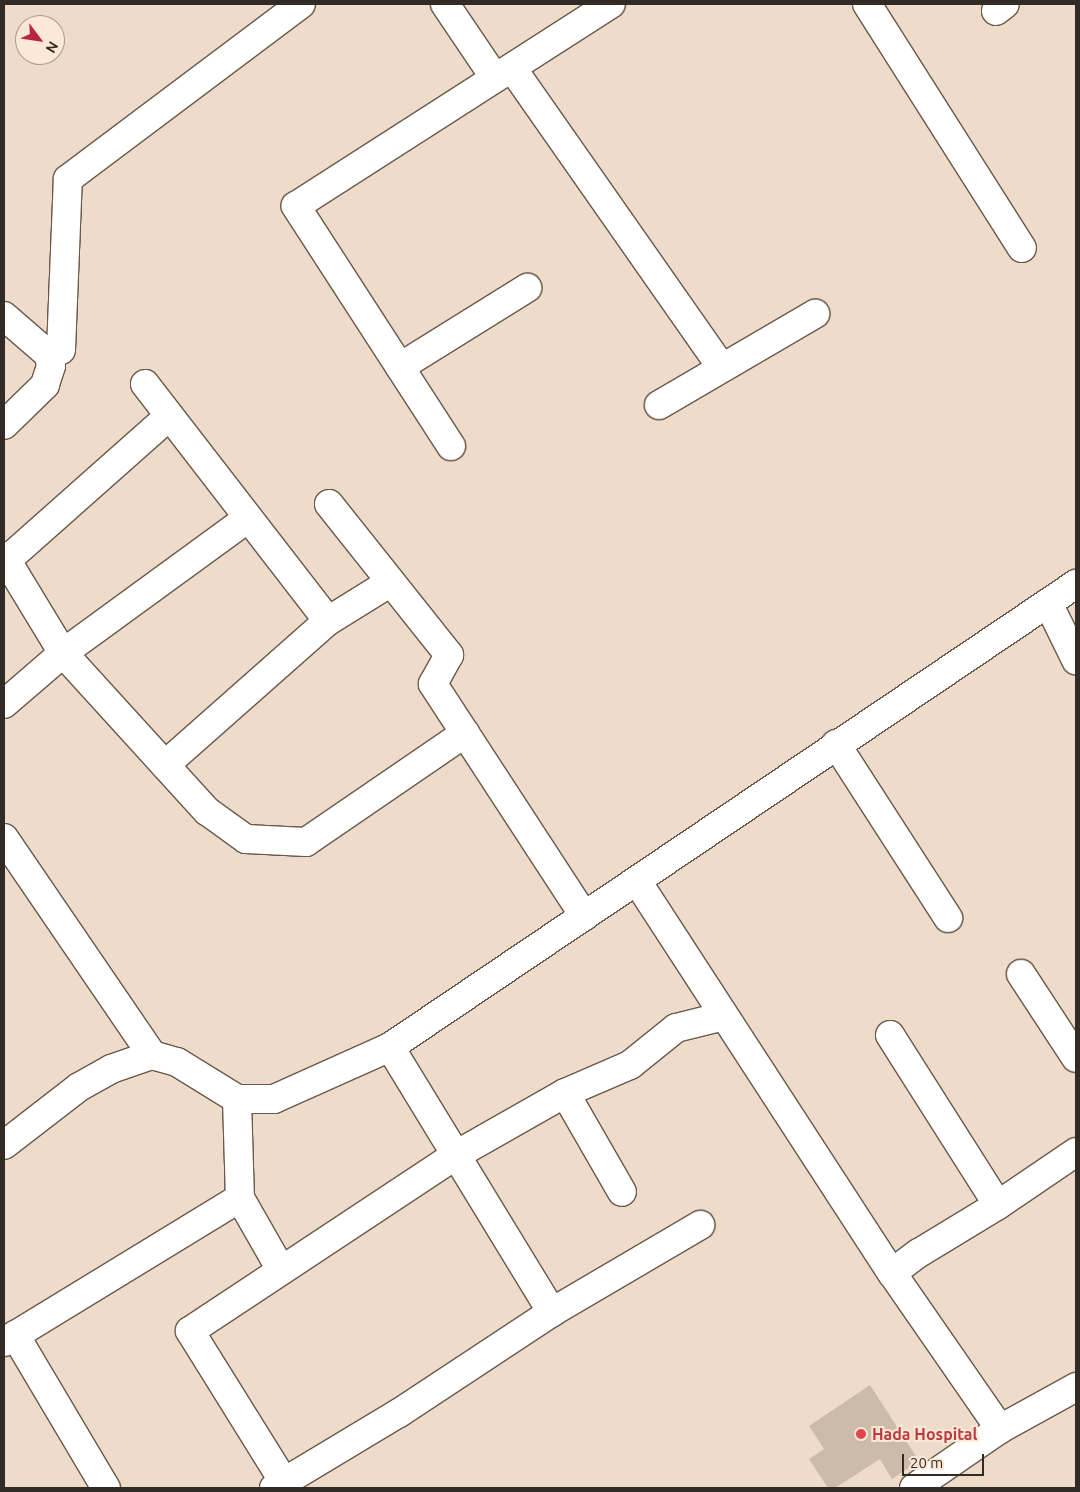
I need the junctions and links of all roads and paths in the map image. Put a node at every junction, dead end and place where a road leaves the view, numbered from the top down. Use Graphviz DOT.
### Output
graph roads {
  1 [pos="445,4"];
  2 [pos="611,4"];
  3 [pos="867,4"];
  4 [pos="285,8"];
  5 [pos="503,73"];
  6 [pos="1022,248"];
  7 [pos="527,288"];
  8 [pos="815,314"];
  9 [pos="4,316"];
  10 [pos="61,350"];
  11 [pos="400,366"];
  12 [pos="721,367"];
  13 [pos="145,384"];
  14 [pos="659,405"];
  15 [pos="170,416"];
  16 [pos="4,426"];
  17 [pos="451,446"];
  18 [pos="329,504"];
  19 [pos="248,518"];
  20 [pos="5,558"];
  21 [pos="391,582"];
  22 [pos="1076,584"];
  23 [pos="1048,603"];
  24 [pos="328,621"];
  25 [pos="63,653"];
  26 [pos="1076,660"];
  27 [pos="4,704"];
  28 [pos="465,734"];
  29 [pos="836,744"];
  30 [pos="165,765"];
  31 [pos="4,838"];
  32 [pos="637,881"];
  33 [pos="584,916"];
  34 [pos="948,918"];
  35 [pos="1021,974"];
  36 [pos="724,1016"];
  37 [pos="890,1035"];
  38 [pos="390,1046"];
  39 [pos="152,1055"];
  40 [pos="1076,1058"];
  41 [pos="566,1093"];
  42 [pos="237,1099"];
  43 [pos="4,1145"];
  44 [pos="1076,1152"];
  45 [pos="456,1155"];
  46 [pos="622,1192"];
  47 [pos="240,1198"];
  48 [pos="998,1206"];
  49 [pos="700,1225"];
  50 [pos="281,1270"];
  51 [pos="892,1273"];
  52 [pos="552,1312"];
  53 [pos="10,1339"];
  54 [pos="1076,1387"];
  55 [pos="1000,1429"];
  56 [pos="279,1485"];
  57 [pos="106,1488"];
  58 [pos="914,1488"];
  1 -- 5 [label="street"];
  2 -- 5 [label="street"];
  3 -- 6 [label="street"];
  4 -- 10 [label="street"];
  5 -- 11 [label="street"];
  5 -- 12 [label="street"];
  7 -- 11 [label="street"];
  8 -- 12 [label="street"];
  9 -- 16 [label="street"];
  11 -- 17 [label="street"];
  12 -- 14 [label="street"];
  13 -- 15 [label="street"];
  15 -- 19 [label="street"];
  15 -- 20 [label="street"];
  18 -- 21 [label="street"];
  19 -- 24 [label="street"];
  19 -- 25 [label="street"];
  20 -- 25 [label="street"];
  21 -- 24 [label="street"];
  21 -- 28 [label="street"];
  22 -- 23 [label="street"];
  23 -- 26 [label="street"];
  23 -- 29 [label="street"];
  24 -- 30 [label="street"];
  25 -- 27 [label="street"];
  25 -- 30 [label="street"];
  28 -- 30 [label="street"];
  28 -- 33 [label="street"];
  29 -- 32 [label="street"];
  29 -- 34 [label="street"];
  31 -- 39 [label="street"];
  32 -- 33 [label="street"];
  32 -- 36 [label="street"];
  33 -- 38 [label="street"];
  35 -- 40 [label="street"];
  36 -- 41 [label="street"];
  36 -- 51 [label="street"];
  37 -- 48 [label="street"];
  38 -- 42 [label="street"];
  38 -- 45 [label="street"];
  39 -- 42 [label="street"];
  39 -- 43 [label="street"];
  41 -- 45 [label="street"];
  41 -- 46 [label="street"];
  42 -- 47 [label="street"];
  44 -- 48 [label="street"];
  45 -- 50 [label="street"];
  45 -- 52 [label="street"];
  47 -- 50 [label="street"];
  47 -- 53 [label="street"];
  48 -- 51 [label="street"];
  49 -- 52 [label="street"];
  50 -- 56 [label="street"];
  51 -- 55 [label="street"];
  52 -- 56 [label="street"];
  53 -- 57 [label="street"];
  54 -- 55 [label="street"];
  55 -- 58 [label="street"];
}
